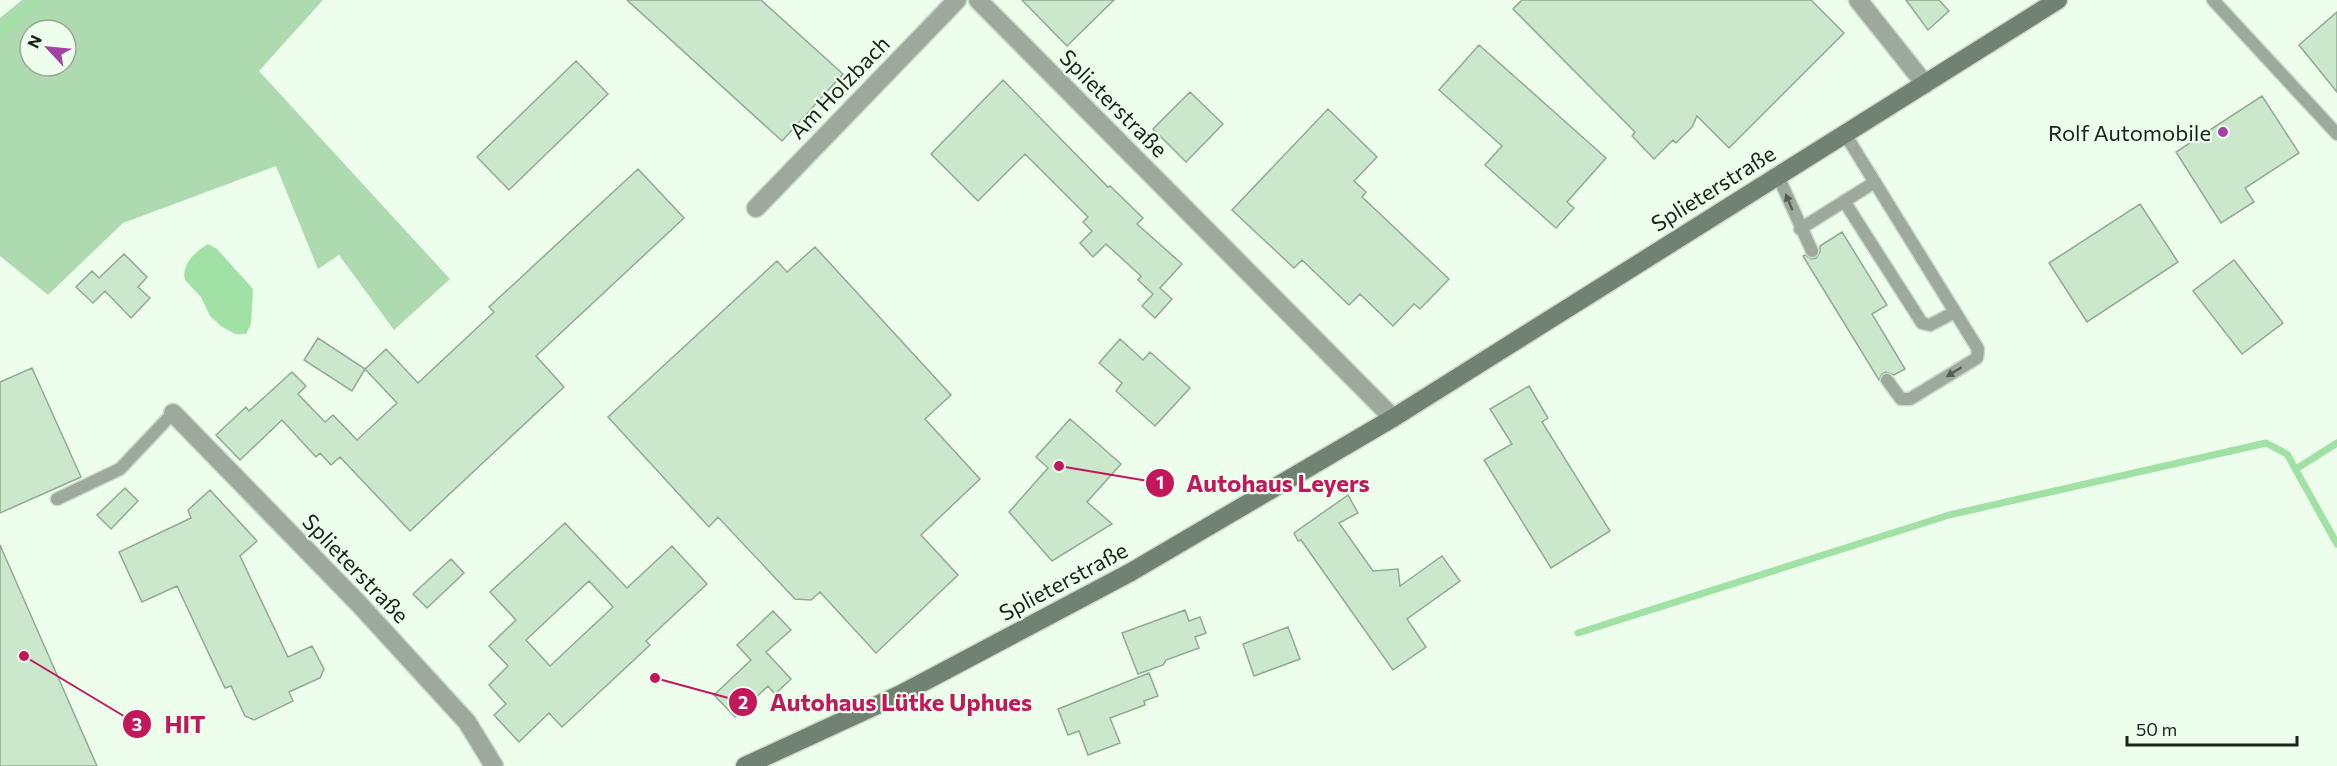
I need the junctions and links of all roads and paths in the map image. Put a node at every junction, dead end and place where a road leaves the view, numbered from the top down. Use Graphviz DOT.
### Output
graph roads {
  1 [pos="957,0"];
  2 [pos="978,0"];
  3 [pos="1858,0"];
  4 [pos="2058,0"];
  5 [pos="2213,0"];
  6 [pos="1925,84"];
  7 [pos="1845,134"];
  8 [pos="2337,134"];
  9 [pos="1778,176"];
  10 [pos="1875,182"];
  11 [pos="1844,201"];
  12 [pos="756,208"];
  13 [pos="1800,229"];
  14 [pos="1812,251"];
  15 [pos="1955,312"];
  16 [pos="1887,380"];
  17 [pos="173,413"];
  18 [pos="1393,418"];
  19 [pos="57,499"];
  20 [pos="494,766"];
  21 [pos="745,766"];
  1 -- 12 [label="street, Am Holzbach"];
  2 -- 18 [label="street, Splieterstraße"];
  3 -- 6 [label="street"];
  4 -- 6 [label="street, Splieterstraße"];
  5 -- 8 [label="lane"];
  6 -- 7 [label="street, Splieterstraße"];
  7 -- 9 [label="street, Splieterstraße"];
  7 -- 10 [label="lane"];
  13 -- 9 [label="lane, one-way"];
  9 -- 18 [label="street, Splieterstraße"];
  10 -- 11 [label="lane"];
  10 -- 15 [label="lane"];
  11 -- 13 [label="lane"];
  11 -- 15 [label="lane"];
  13 -- 14 [label="lane"];
  15 -- 16 [label="lane, one-way"];
  17 -- 19 [label="lane"];
  17 -- 20 [label="street, Splieterstraße"];
  18 -- 21 [label="street, Splieterstraße"];
}
